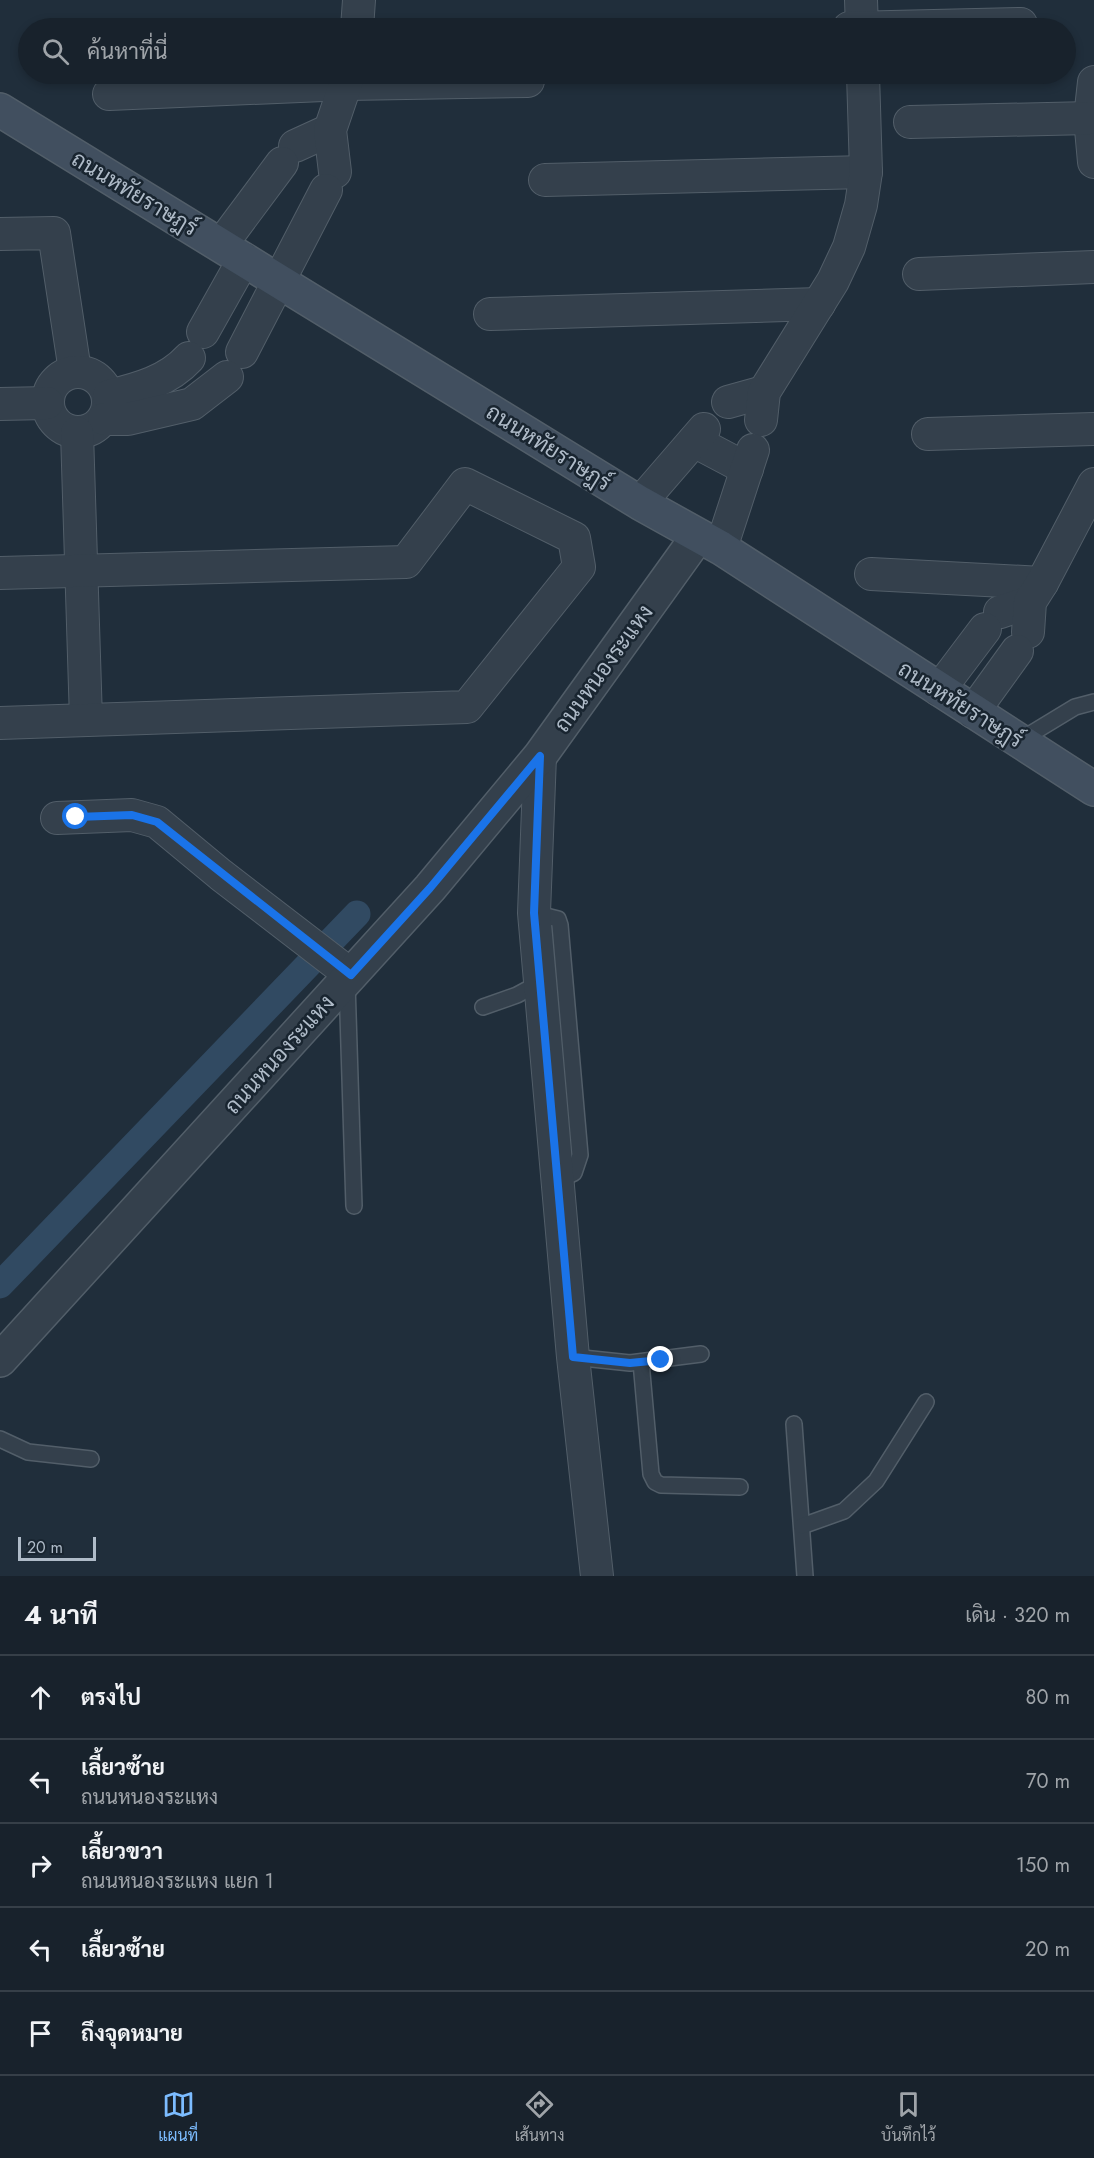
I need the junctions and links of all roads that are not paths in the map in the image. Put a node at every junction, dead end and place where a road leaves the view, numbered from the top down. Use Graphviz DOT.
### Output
graph roads {
  1 [pos="360,0"];
  2 [pos="861,0"];
  3 [pos="358,18"];
  4 [pos="862,18"];
  5 [pos="1094,82"];
  6 [pos="268,84"];
  7 [pos="346,84"];
  8 [pos="863,84"];
  9 [pos="109,94"];
  10 [pos="0,110"];
  11 [pos="1090,118"];
  12 [pos="910,122"];
  13 [pos="330,130"];
  14 [pos="1094,162"];
  15 [pos="866,172"];
  16 [pos="545,180"];
  17 [pos="0,234"];
  18 [pos="232,252"];
  19 [pos="1094,267"];
  20 [pos="919,274"];
  21 [pos="280,281"];
  22 [pos="819,304"];
  23 [pos="490,315"];
  24 [pos="75,371"];
  25 [pos="728,402"];
  26 [pos="47,403"];
  27 [pos="0,404"];
  28 [pos="97,416"];
  29 [pos="1094,429"];
  30 [pos="928,434"];
  31 [pos="1094,484"];
  32 [pos="640,503"];
  33 [pos="710,542"];
  34 [pos="82,570"];
  35 [pos="0,573"];
  36 [pos="871,573"];
  37 [pos="1036,592"];
  38 [pos="939,690"];
  39 [pos="1094,702"];
  40 [pos="973,712"];
  41 [pos="86,720"];
  42 [pos="0,723"];
  43 [pos="1019,741"];
  44 [pos="540,756"];
  45 [pos="1094,789"];
  46 [pos="57,818"];
  47 [pos="534,913"];
  48 [pos="349,977"];
  49 [pos="541,982"];
  50 [pos="483,1007"];
  51 [pos="559,1180"];
  52 [pos="354,1206"];
  53 [pos="701,1354"];
  54 [pos="573,1357"];
  55 [pos="0,1360"];
  56 [pos="641,1362"];
  57 [pos="927,1402"];
  58 [pos="795,1424"];
  59 [pos="0,1439"];
  60 [pos="91,1459"];
  61 [pos="740,1487"];
  62 [pos="802,1526"];
  63 [pos="597,1576"];
  64 [pos="805,1576"];
  1 -- 3 [label="street"];
  2 -- 4 [label="street"];
  5 -- 11 [label="street"];
  6 -- 9 [label="street"];
  7 -- 13 [label="street"];
  8 -- 15 [label="street"];
  10 -- 18 [label="main road, ถนนหทัยราษฎร์"];
  11 -- 12 [label="street"];
  11 -- 14 [label="street"];
  13 -- 18 [label="street"];
  13 -- 21 [label="street"];
  15 -- 16 [label="street"];
  15 -- 22 [label="street"];
  17 -- 24 [label="street"];
  18 -- 21 [label="main road, ถนนหทัยราษฎร์"];
  18 -- 28 [label="street"];
  19 -- 20 [label="street"];
  21 -- 28 [label="street"];
  21 -- 32 [label="main road, ถนนหทัยราษฎร์"];
  22 -- 23 [label="street"];
  22 -- 25 [label="street"];
  24 -- 26 [label="street"];
  24 -- 28 [label="street"];
  26 -- 27 [label="street"];
  26 -- 28 [label="street"];
  28 -- 34 [label="street"];
  29 -- 30 [label="street"];
  31 -- 37 [label="street"];
  32 -- 33 [label="main road, ถนนหทัยราษฎร์"];
  32 -- 33 [label="street"];
  33 -- 38 [label="main road, ถนนหทัยราษฎร์"];
  33 -- 44 [label="street, ถนนหนองระแหง"];
  34 -- 35 [label="street"];
  34 -- 41 [label="street"];
  34 -- 41 [label="street"];
  36 -- 37 [label="street"];
  37 -- 38 [label="street"];
  37 -- 40 [label="street"];
  38 -- 40 [label="main road, ถนนหทัยราษฎร์"];
  39 -- 43 [label="lane"];
  40 -- 43 [label="main road, ถนนหทัยราษฎร์"];
  41 -- 42 [label="street"];
  43 -- 45 [label="main road, ถนนหทัยราษฎร์"];
  44 -- 47 [label="street"];
  44 -- 48 [label="street, ถนนหนองระแหง"];
  46 -- 48 [label="street"];
  47 -- 49 [label="street"];
  47 -- 51 [label="lane"];
  48 -- 52 [label="lane"];
  48 -- 55 [label="street, ถนนหนองระแหง"];
  49 -- 50 [label="lane"];
  49 -- 51 [label="street"];
  51 -- 54 [label="street"];
  53 -- 56 [label="lane"];
  54 -- 56 [label="lane"];
  54 -- 63 [label="street"];
  56 -- 61 [label="lane"];
  57 -- 62 [label="lane"];
  58 -- 62 [label="lane"];
  59 -- 60 [label="lane"];
  62 -- 64 [label="lane"];
}
